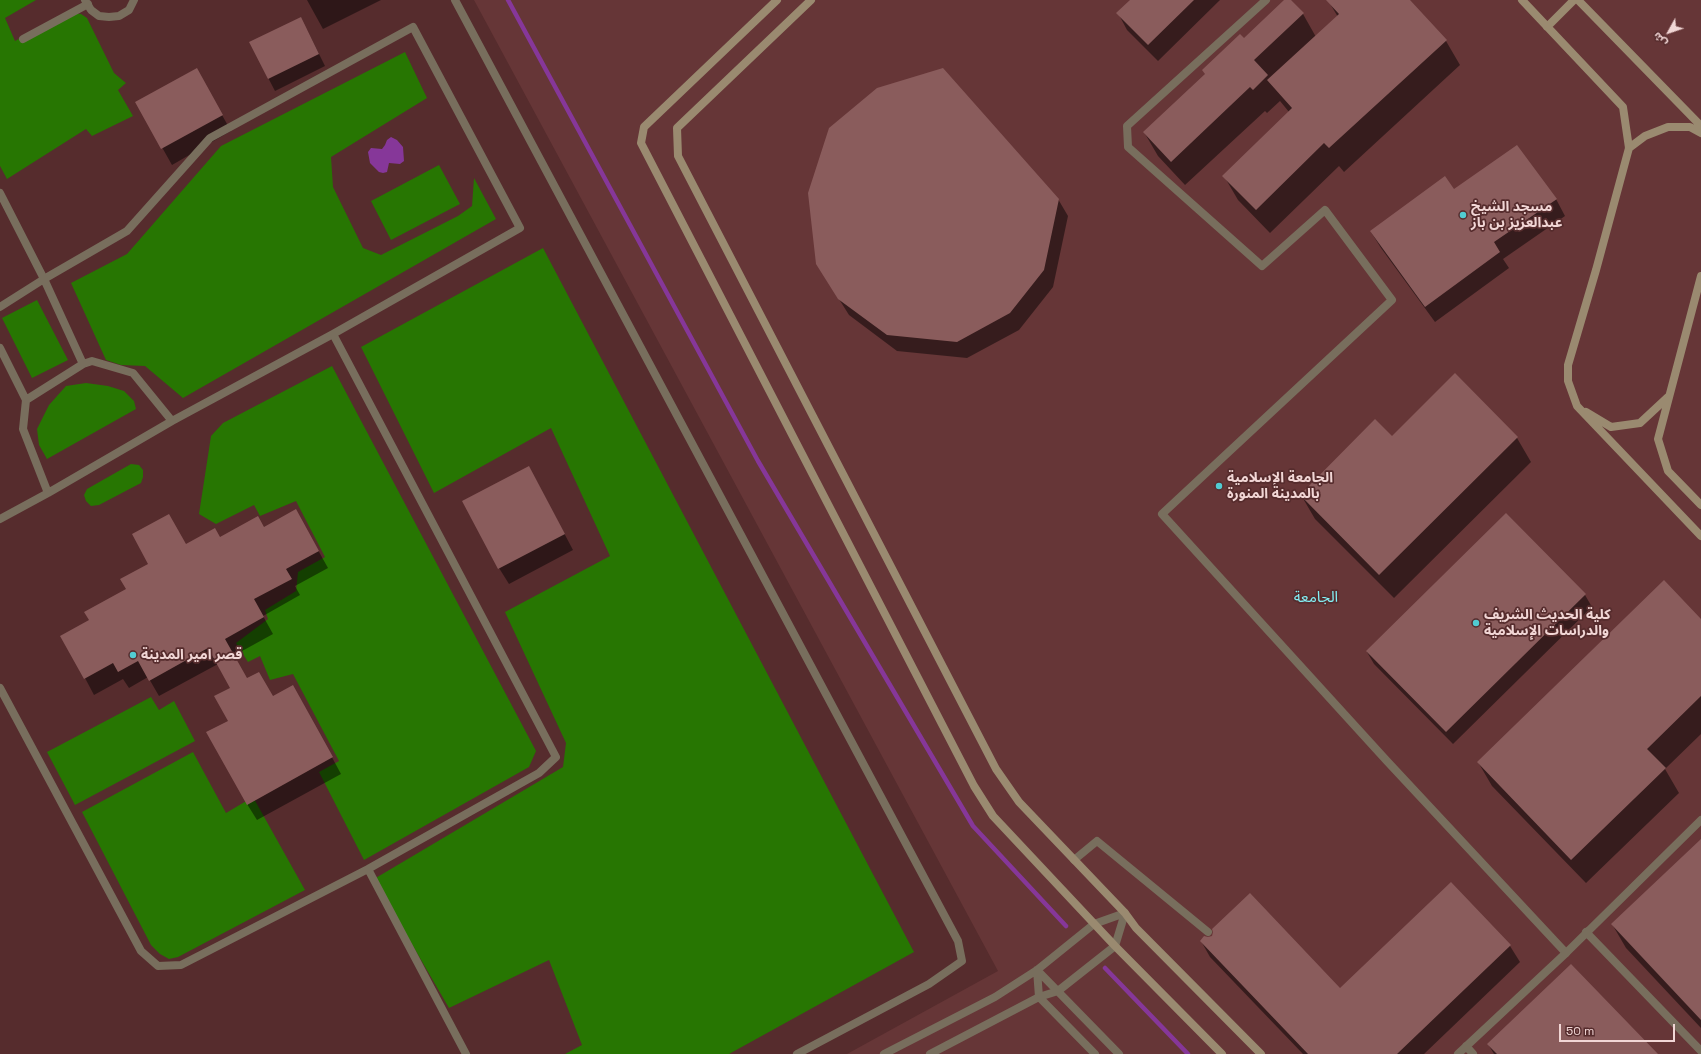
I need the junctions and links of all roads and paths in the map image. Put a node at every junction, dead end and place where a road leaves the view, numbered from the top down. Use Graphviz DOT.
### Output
graph roads {
  1 [pos="134,0"];
  2 [pos="455,0"];
  3 [pos="777,0"];
  4 [pos="811,0"];
  5 [pos="1266,0"];
  6 [pos="1522,0"];
  7 [pos="1574,0"];
  8 [pos="1578,0"];
  9 [pos="86,2"];
  10 [pos="1547,26"];
  11 [pos="23,40"];
  12 [pos="1701,126"];
  13 [pos="1701,133"];
  14 [pos="1629,148"];
  15 [pos="0,193"];
  16 [pos="3,203"];
  17 [pos="1701,276"];
  18 [pos="44,279"];
  19 [pos="0,307"];
  20 [pos="333,334"];
  21 [pos="0,348"];
  22 [pos="83,364"];
  23 [pos="1668,397"];
  24 [pos="26,400"];
  25 [pos="1577,406"];
  26 [pos="172,421"];
  27 [pos="48,493"];
  28 [pos="1701,505"];
  29 [pos="0,519"];
  30 [pos="1701,536"];
  31 [pos="0,688"];
  32 [pos="1701,820"];
  33 [pos="1074,860"];
  34 [pos="368,869"];
  35 [pos="1125,913"];
  36 [pos="1094,924"];
  37 [pos="1208,932"];
  38 [pos="1586,932"];
  39 [pos="1115,946"];
  40 [pos="1566,952"];
  41 [pos="1037,970"];
  42 [pos="1058,991"];
  43 [pos="1039,997"];
  44 [pos="1466,1046"];
  45 [pos="1701,1051"];
  46 [pos="466,1054"];
  47 [pos="797,1054"];
  48 [pos="884,1054"];
  49 [pos="930,1054"];
  50 [pos="1095,1054"];
  51 [pos="1119,1054"];
  52 [pos="1222,1054"];
  53 [pos="1261,1054"];
  54 [pos="1458,1054"];
  55 [pos="1473,1054"];
  1 -- 9 [label="street"];
  2 -- 47 [label="street"];
  3 -- 36 [label="main road"];
  4 -- 33 [label="main road"];
  5 -- 40 [label="street"];
  6 -- 10 [label="main road"];
  7 -- 10 [label="main road"];
  8 -- 12 [label="main road"];
  9 -- 11 [label="street"];
  10 -- 14 [label="main road"];
  13 -- 14 [label="main road"];
  14 -- 25 [label="main road"];
  15 -- 16 [label="street"];
  16 -- 18 [label="street"];
  17 -- 23 [label="main road"];
  18 -- 19 [label="street"];
  18 -- 20 [label="street"];
  18 -- 22 [label="street"];
  20 -- 26 [label="street"];
  20 -- 34 [label="street"];
  21 -- 24 [label="street"];
  22 -- 24 [label="street"];
  22 -- 26 [label="street"];
  23 -- 25 [label="main road"];
  23 -- 28 [label="main road"];
  24 -- 27 [label="street"];
  25 -- 30 [label="main road"];
  26 -- 27 [label="street"];
  27 -- 29 [label="street"];
  31 -- 34 [label="street"];
  32 -- 38 [label="street"];
  33 -- 35 [label="main road"];
  33 -- 37 [label="street"];
  34 -- 46 [label="street"];
  35 -- 36 [label="street"];
  35 -- 39 [label="street"];
  35 -- 53 [label="main road"];
  36 -- 39 [label="main road"];
  36 -- 41 [label="street"];
  38 -- 40 [label="street"];
  38 -- 45 [label="street"];
  39 -- 42 [label="street"];
  39 -- 52 [label="main road"];
  40 -- 44 [label="street"];
  41 -- 42 [label="street"];
  41 -- 43 [label="street"];
  41 -- 48 [label="street"];
  42 -- 43 [label="street"];
  42 -- 51 [label="street"];
  43 -- 49 [label="street"];
  43 -- 50 [label="street"];
  44 -- 54 [label="street"];
  44 -- 55 [label="street"];
}
